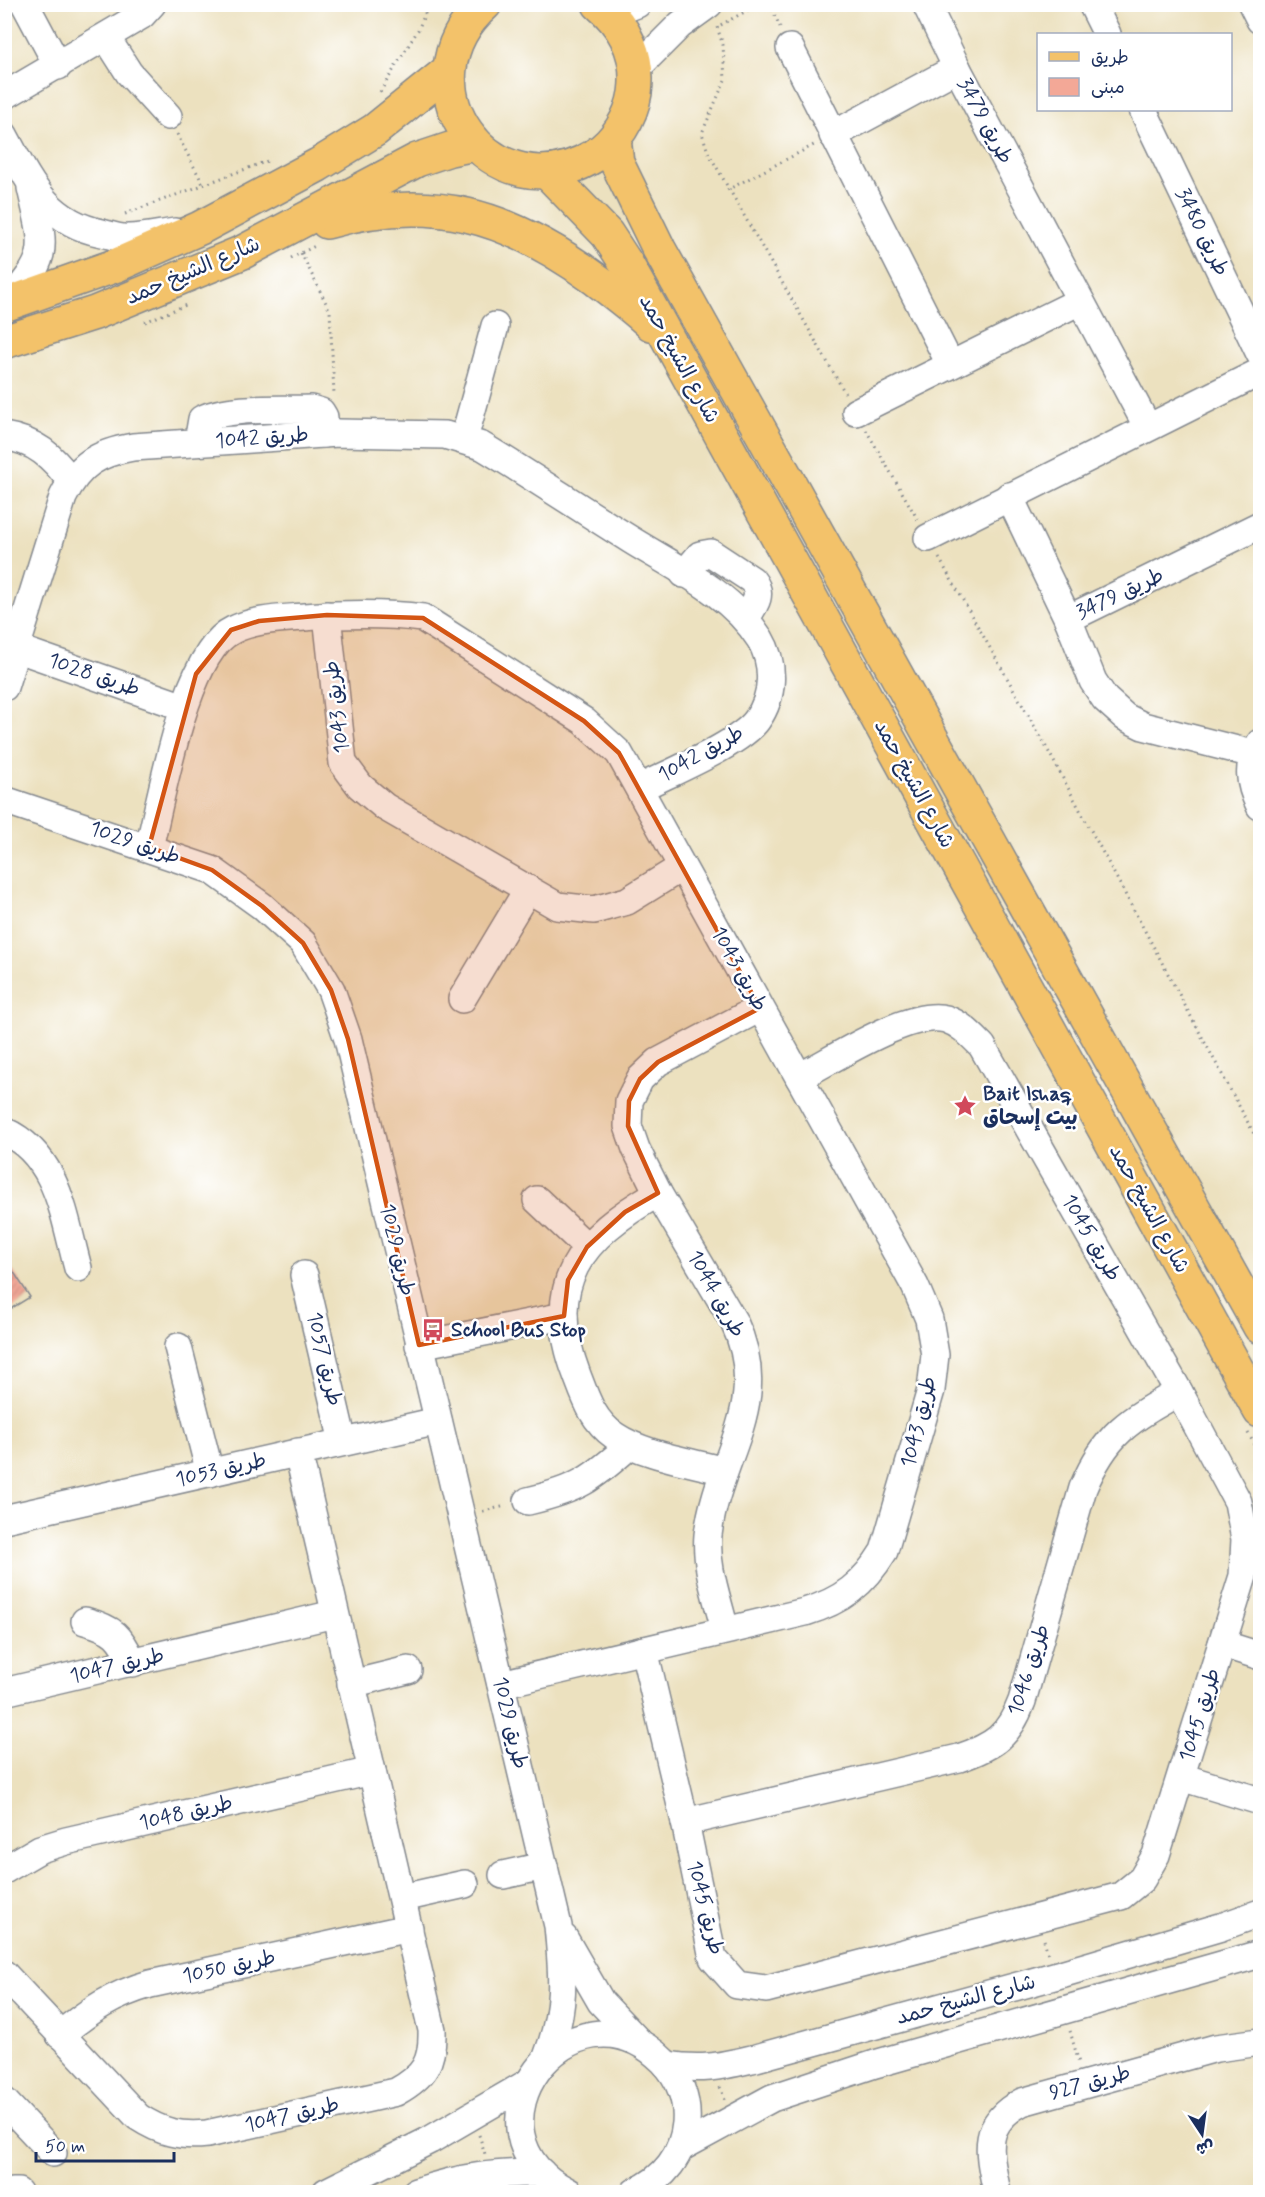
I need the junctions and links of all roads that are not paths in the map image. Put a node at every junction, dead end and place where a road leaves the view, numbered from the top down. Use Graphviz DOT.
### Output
graph roads {
  1 [pos="25,4"];
  2 [pos="152,4"];
  3 [pos="709,4"];
  4 [pos="1092,4"];
  5 [pos="1252,4"];
  6 [pos="615,8"];
  7 [pos="937,8"];
  8 [pos="474,10"];
  9 [pos="1260,20"];
  10 [pos="1106,33"];
  11 [pos="106,37"];
  12 [pos="790,48"];
  13 [pos="58,66"];
  14 [pos="957,68"];
  15 [pos="636,69"];
  16 [pos="448,71"];
  17 [pos="4,96"];
  18 [pos="1143,111"];
  19 [pos="168,116"];
  20 [pos="4,135"];
  21 [pos="833,135"];
  22 [pos="614,139"];
  23 [pos="475,144"];
  24 [pos="547,172"];
  25 [pos="29,181"];
  26 [pos="200,228"];
  27 [pos="243,252"];
  28 [pos="1080,301"];
  29 [pos="5,304"];
  30 [pos="495,326"];
  31 [pos="4,342"];
  32 [pos="670,344"];
  33 [pos="1260,354"];
  34 [pos="950,364"];
  35 [pos="1260,372"];
  36 [pos="856,412"];
  37 [pos="1147,426"];
  38 [pos="4,436"];
  39 [pos="464,439"];
  40 [pos="71,481"];
  41 [pos="1010,496"];
  42 [pos="1260,525"];
  43 [pos="928,538"];
  44 [pos="327,615"];
  45 [pos="1068,619"];
  46 [pos="10,646"];
  47 [pos="4,687"];
  48 [pos="184,707"];
  49 [pos="1257,748"];
  50 [pos="640,788"];
  51 [pos="4,800"];
  52 [pos="1260,806"];
  53 [pos="149,848"];
  54 [pos="682,867"];
  55 [pos="528,889"];
  56 [pos="462,999"];
  57 [pos="760,1008"];
  58 [pos="799,1077"];
  59 [pos="4,1131"];
  60 [pos="658,1193"];
  61 [pos="537,1200"];
  62 [pos="587,1246"];
  63 [pos="78,1268"];
  64 [pos="304,1275"];
  65 [pos="564,1316"];
  66 [pos="1260,1327"];
  67 [pos="419,1345"];
  68 [pos="177,1347"];
  69 [pos="1179,1392"];
  70 [pos="1252,1418"];
  71 [pos="438,1421"];
  72 [pos="343,1442"];
  73 [pos="630,1445"];
  74 [pos="298,1452"];
  75 [pos="724,1471"];
  76 [pos="210,1473"];
  77 [pos="528,1501"];
  78 [pos="4,1519"];
  79 [pos="334,1614"];
  80 [pos="85,1621"];
  81 [pos="725,1630"];
  82 [pos="1222,1644"];
  83 [pos="644,1650"];
  84 [pos="1260,1656"];
  85 [pos="133,1663"];
  86 [pos="408,1670"];
  87 [pos="351,1684"];
  88 [pos="501,1684"];
  89 [pos="4,1692"];
  90 [pos="372,1771"];
  91 [pos="1181,1777"];
  92 [pos="1260,1801"];
  93 [pos="685,1822"];
  94 [pos="544,1866"];
  95 [pos="4,1870"];
  96 [pos="503,1875"];
  97 [pos="465,1884"];
  98 [pos="402,1898"];
  99 [pos="1260,1912"];
  100 [pos="558,1926"];
  101 [pos="409,1928"];
  102 [pos="1260,1954"];
  103 [pos="4,1974"];
  104 [pos="60,2035"];
  105 [pos="1260,2042"];
  106 [pos="641,2043"];
  107 [pos="546,2057"];
  108 [pos="667,2065"];
  109 [pos="528,2083"];
  110 [pos="4,2101"];
  111 [pos="680,2148"];
  112 [pos="53,2153"];
  113 [pos="542,2173"];
  114 [pos="642,2191"];
  115 [pos="13,2193"];
  116 [pos="18,2193"];
  117 [pos="326,2193"];
  118 [pos="416,2193"];
  119 [pos="569,2193"];
  120 [pos="997,2193"];
  1 -- 13 [label="street"];
  2 -- 11 [label="street"];
  3 -- 15 [label="street"];
  4 -- 10 [label="street"];
  5 -- 9 [label="street"];
  6 -- 15 [label="main road"];
  7 -- 14 [label="street, طريق 3479"];
  8 -- 16 [label="main road"];
  11 -- 13 [label="street"];
  11 -- 19 [label="street"];
  12 -- 21 [label="street"];
  13 -- 17 [label="street"];
  14 -- 21 [label="street, طريق 3479"];
  14 -- 28 [label="street, طريق 3479"];
  15 -- 22 [label="main road"];
  16 -- 23 [label="main road"];
  16 -- 26 [label="main road, شارع الشيخ حمد"];
  18 -- 33 [label="street, طريق 3480"];
  20 -- 25 [label="street"];
  21 -- 34 [label="street"];
  22 -- 24 [label="main road"];
  22 -- 66 [label="main road, شارع الشيخ حمد"];
  23 -- 24 [label="main road"];
  23 -- 27 [label="main road, شارع الشيخ حمد"];
  24 -- 32 [label="main road, شارع الشيخ حمد"];
  25 -- 26 [label="street"];
  25 -- 29 [label="street"];
  26 -- 29 [label="main road, شارع الشيخ حمد"];
  27 -- 31 [label="main road, شارع الشيخ حمد"];
  27 -- 32 [label="main road"];
  28 -- 34 [label="street"];
  28 -- 37 [label="street, طريق 3479"];
  30 -- 39 [label="street"];
  32 -- 70 [label="main road, شارع الشيخ حمد"];
  34 -- 36 [label="street"];
  35 -- 37 [label="street"];
  37 -- 41 [label="street"];
  38 -- 40 [label="street"];
  39 -- 40 [label="street, طريق 1042"];
  39 -- 50 [label="street, طريق 1042"];
  40 -- 46 [label="street, طريق 1042"];
  41 -- 43 [label="street"];
  41 -- 45 [label="street, طريق 3479"];
  42 -- 45 [label="street, طريق 3479"];
  44 -- 48 [label="street, طريق 1043"];
  44 -- 50 [label="street, طريق 1043"];
  44 -- 55 [label="street, طريق 1043"];
  45 -- 49 [label="street"];
  46 -- 47 [label="street, طريق 1042"];
  46 -- 48 [label="street, طريق 1028"];
  48 -- 53 [label="street, طريق 1043"];
  49 -- 52 [label="street"];
  50 -- 54 [label="street, طريق 1043"];
  51 -- 53 [label="street, طريق 1029"];
  53 -- 67 [label="street, طريق 1029"];
  54 -- 55 [label="street, طريق 1043"];
  54 -- 57 [label="street, طريق 1043"];
  55 -- 56 [label="street"];
  57 -- 58 [label="street, طريق 1043"];
  57 -- 60 [label="street, طريق 1044"];
  58 -- 69 [label="street, طريق 1045"];
  58 -- 81 [label="street, طريق 1043"];
  59 -- 63 [label="street"];
  60 -- 62 [label="street"];
  60 -- 75 [label="street, طريق 1044"];
  61 -- 62 [label="street"];
  62 -- 65 [label="street"];
  64 -- 72 [label="street, طريق 1057"];
  65 -- 67 [label="street"];
  65 -- 73 [label="street"];
  67 -- 71 [label="street, طريق 1029"];
  68 -- 76 [label="street"];
  69 -- 82 [label="street, طريق 1045"];
  69 -- 93 [label="street, طريق 1046"];
  71 -- 72 [label="street, طريق 1053"];
  71 -- 88 [label="street, طريق 1029"];
  72 -- 74 [label="street, طريق 1053"];
  73 -- 75 [label="street"];
  73 -- 77 [label="street"];
  74 -- 76 [label="street, طريق 1053"];
  74 -- 79 [label="street, طريق 1047"];
  75 -- 81 [label="street, طريق 1044"];
  76 -- 78 [label="street, طريق 1053"];
  79 -- 85 [label="street, طريق 1047"];
  79 -- 87 [label="street, طريق 1047"];
  80 -- 85 [label="street"];
  81 -- 83 [label="street, طريق 1043"];
  82 -- 84 [label="street"];
  82 -- 91 [label="street, طريق 1045"];
  83 -- 88 [label="street, طريق 1043"];
  83 -- 93 [label="street, طريق 1045"];
  85 -- 89 [label="street, طريق 1047"];
  86 -- 87 [label="street"];
  87 -- 90 [label="street, طريق 1047"];
  88 -- 94 [label="street, طريق 1029"];
  90 -- 95 [label="street, طريق 1048"];
  90 -- 98 [label="street, طريق 1047"];
  91 -- 92 [label="street"];
  91 -- 93 [label="street, طريق 1045"];
  94 -- 96 [label="street"];
  94 -- 100 [label="street, طريق 1029"];
  97 -- 98 [label="street"];
  98 -- 101 [label="street, طريق 1047"];
  99 -- 108 [label="street, شارع الشيخ حمد"];
  100 -- 106 [label="street, طريق 1029"];
  100 -- 107 [label="street, طريق 1029"];
  101 -- 104 [label="street, طريق 1050"];
  101 -- 104 [label="street, طريق 1047"];
  102 -- 111 [label="street, شارع الشيخ حمد"];
  103 -- 104 [label="street, طريق 1047"];
  105 -- 120 [label="street, طريق 927"];
  106 -- 107 [label="street"];
  106 -- 108 [label="street, طريق 1029"];
  107 -- 109 [label="street"];
  108 -- 111 [label="street"];
  109 -- 113 [label="street"];
  109 -- 117 [label="street"];
  110 -- 112 [label="street"];
  111 -- 114 [label="street"];
  113 -- 118 [label="street"];
  113 -- 119 [label="street"];
  115 -- 116 [label="street"];
}
